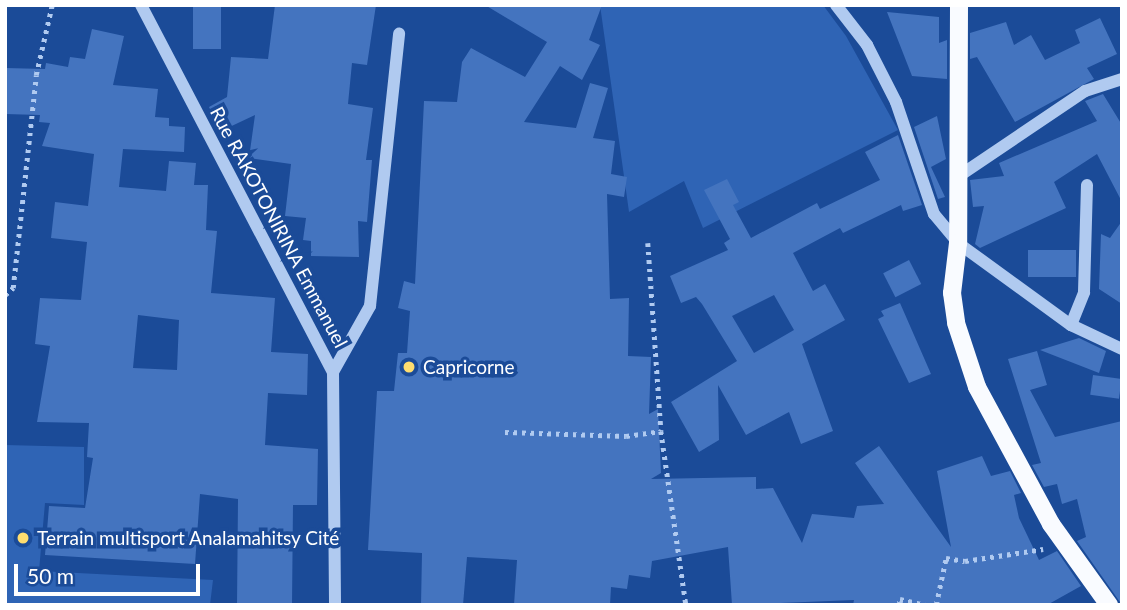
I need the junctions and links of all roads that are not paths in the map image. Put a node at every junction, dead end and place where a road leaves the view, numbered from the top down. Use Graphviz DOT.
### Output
graph roads {
  1 [pos="141,5"];
  2 [pos="836,5"];
  3 [pos="959,5"];
  4 [pos="399,34"];
  5 [pos="1122,79"];
  6 [pos="959,176"];
  7 [pos="1087,185"];
  8 [pos="958,243"];
  9 [pos="1071,325"];
  10 [pos="1121,350"];
  11 [pos="333,372"];
  12 [pos="335,605"];
  13 [pos="1109,605"];
  1 -- 11 [label="street, Rue RAKOTONIRINA Emmanuel"];
  2 -- 8 [label="street"];
  3 -- 6 [label="main road"];
  4 -- 11 [label="street"];
  5 -- 6 [label="street"];
  6 -- 8 [label="main road"];
  7 -- 9 [label="street"];
  8 -- 9 [label="street"];
  8 -- 13 [label="main road"];
  9 -- 10 [label="street"];
  11 -- 12 [label="street, Rue RAKOTONIRINA Emmanuel"];
}
